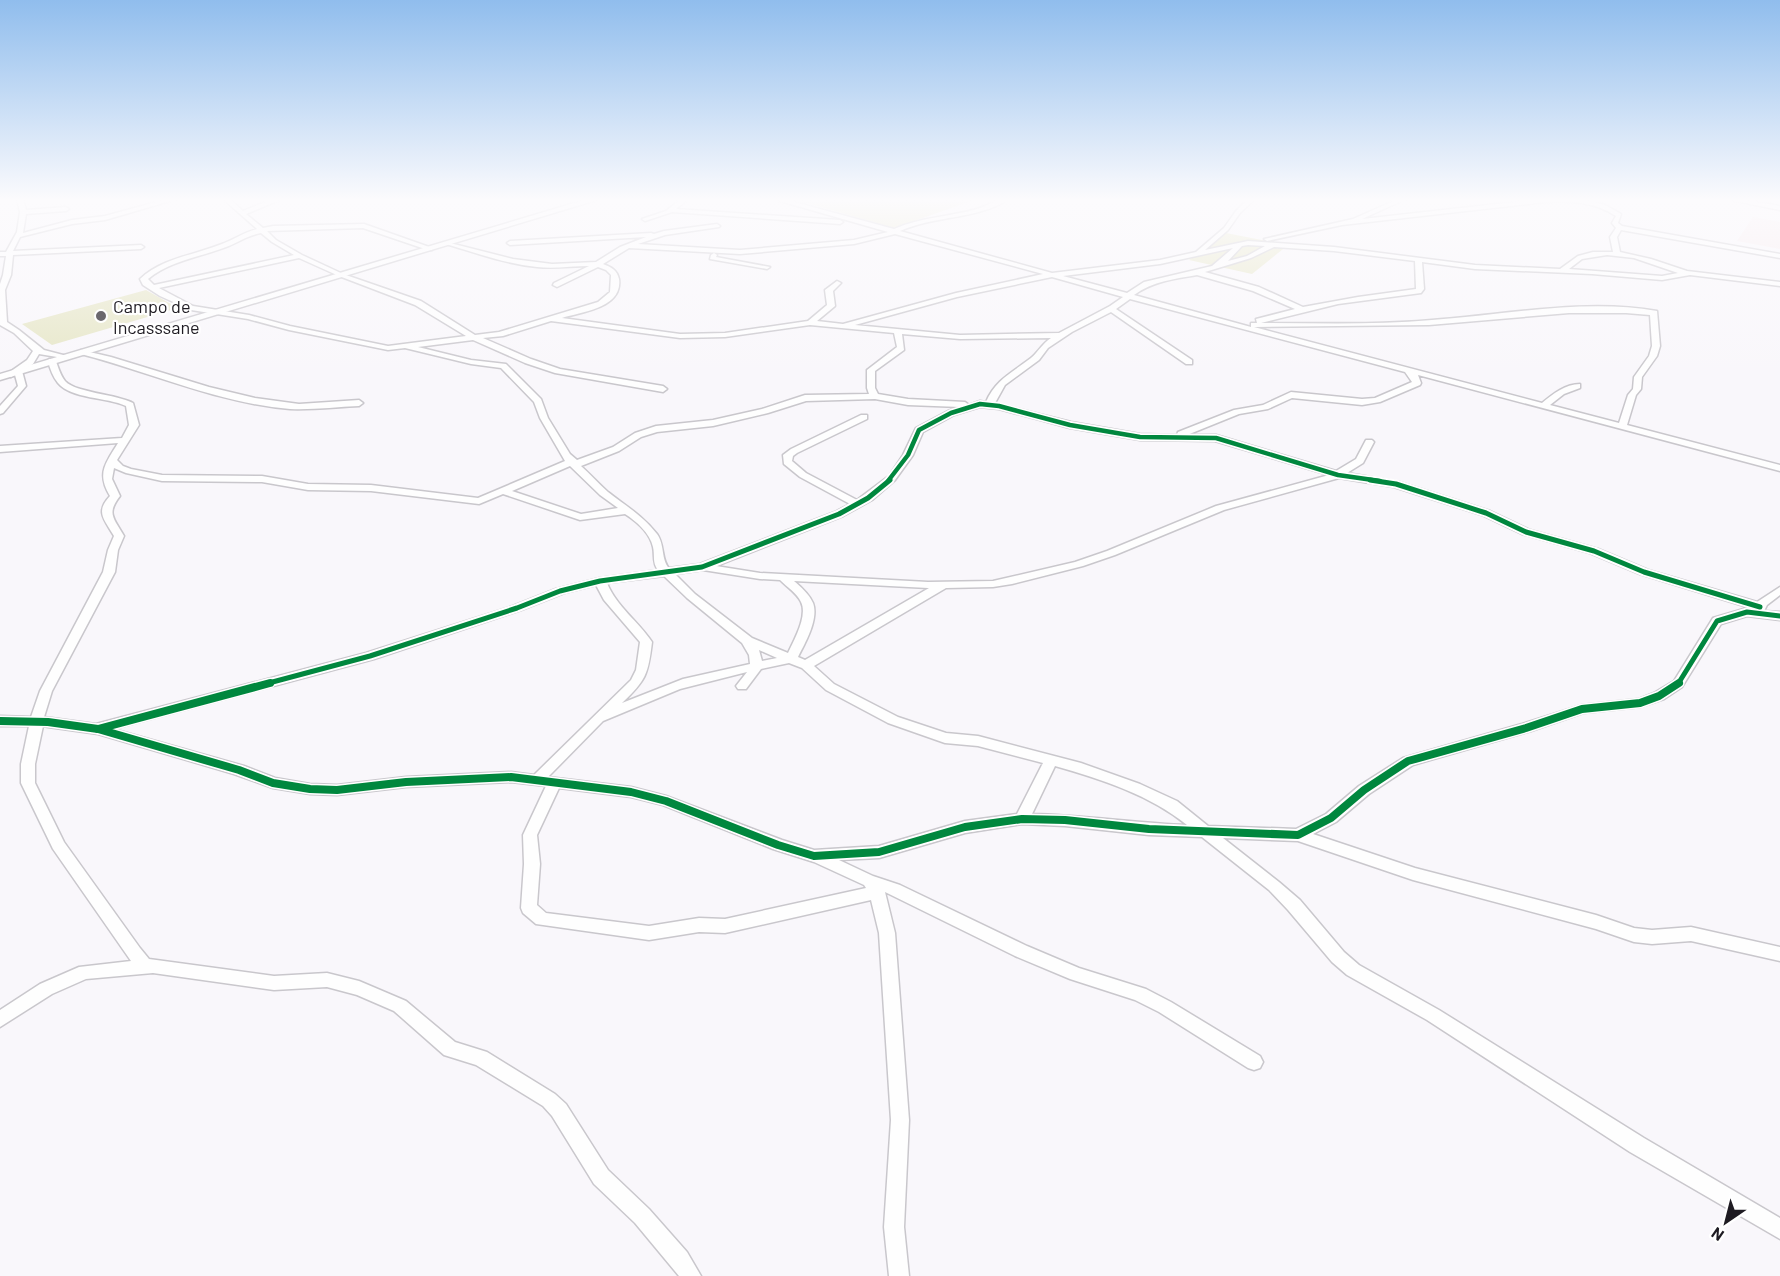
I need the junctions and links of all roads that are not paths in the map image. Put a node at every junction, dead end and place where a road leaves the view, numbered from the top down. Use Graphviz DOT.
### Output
graph roads {
  1 [pos="9,259"];
  2 [pos="182,259"];
  3 [pos="288,259"];
  4 [pos="305,259"];
  5 [pos="397,259"];
  6 [pos="504,259"];
  7 [pos="606,259"];
  8 [pos="714,259"];
  9 [pos="990,259"];
  10 [pos="1177,259"];
  11 [pos="1225,259"];
  12 [pos="1243,259"];
  13 [pos="1405,259"];
  14 [pos="1579,259"];
  15 [pos="1636,259"];
  16 [pos="1418,260"];
  17 [pos="598,264"];
  18 [pos="1215,266"];
  19 [pos="767,267"];
  20 [pos="1561,271"];
  21 [pos="1195,272"];
  22 [pos="1687,274"];
  23 [pos="341,275"];
  24 [pos="1050,275"];
  25 [pos="837,283"];
  26 [pos="557,285"];
  27 [pos="1780,285"];
  28 [pos="153,287"];
  29 [pos="1129,295"];
  30 [pos="1111,309"];
  31 [pos="1303,310"];
  32 [pos="219,311"];
  33 [pos="551,319"];
  34 [pos="2,323"];
  35 [pos="810,323"];
  36 [pos="846,325"];
  37 [pos="1238,325"];
  38 [pos="1249,325"];
  39 [pos="898,331"];
  40 [pos="1064,335"];
  41 [pos="473,337"];
  42 [pos="406,346"];
  43 [pos="36,352"];
  44 [pos="84,352"];
  45 [pos="70,356"];
  46 [pos="52,361"];
  47 [pos="1189,362"];
  48 [pos="1414,372"];
  49 [pos="9,375"];
  50 [pos="1577,386"];
  51 [pos="663,389"];
  52 [pos="875,396"];
  53 [pos="359,403"];
  54 [pos="990,404"];
  55 [pos="1545,404"];
  56 [pos="973,406"];
  57 [pos="0,411"];
  58 [pos="864,417"];
  59 [pos="1623,425"];
  60 [pos="1172,437"];
  61 [pos="126,440"];
  62 [pos="1369,442"];
  63 [pos="0,449"];
  64 [pos="112,461"];
  65 [pos="575,462"];
  66 [pos="1780,468"];
  67 [pos="1338,475"];
  68 [pos="503,491"];
  69 [pos="857,504"];
  70 [pos="628,510"];
  71 [pos="702,567"];
  72 [pos="670,573"];
  73 [pos="784,578"];
  74 [pos="600,581"];
  75 [pos="945,584"];
  76 [pos="1780,590"];
  77 [pos="1759,609"];
  78 [pos="1780,616"];
  79 [pos="748,641"];
  80 [pos="791,658"];
  81 [pos="807,665"];
  82 [pos="757,668"];
  83 [pos="742,686"];
  84 [pos="602,717"];
  85 [pos="0,721"];
  86 [pos="38,722"];
  87 [pos="98,729"];
  88 [pos="1051,760"];
  89 [pos="537,780"];
  90 [pos="555,782"];
  91 [pos="1022,819"];
  92 [pos="1208,832"];
  93 [pos="1298,835"];
  94 [pos="814,856"];
  95 [pos="873,886"];
  96 [pos="1780,954"];
  97 [pos="150,967"];
  98 [pos="0,1019"];
  99 [pos="1254,1062"];
  100 [pos="1780,1229"];
  101 [pos="691,1276"];
  102 [pos="899,1276"];
  1 -- 34 [label="street"];
  2 -- 28 [label="street"];
  3 -- 28 [label="street"];
  4 -- 23 [label="street"];
  5 -- 23 [label="street"];
  6 -- 17 [label="street"];
  7 -- 17 [label="street"];
  8 -- 19 [label="street"];
  9 -- 24 [label="street"];
  10 -- 24 [label="street"];
  11 -- 18 [label="street"];
  12 -- 18 [label="street"];
  13 -- 16 [label="street"];
  14 -- 20 [label="street"];
  15 -- 22 [label="street"];
  16 -- 20 [label="street"];
  16 -- 31 [label="street"];
  17 -- 26 [label="street"];
  17 -- 33 [label="street"];
  18 -- 21 [label="street"];
  20 -- 22 [label="street"];
  21 -- 29 [label="street"];
  21 -- 31 [label="street"];
  22 -- 27 [label="street"];
  23 -- 32 [label="street"];
  23 -- 41 [label="street"];
  24 -- 29 [label="street"];
  24 -- 36 [label="street"];
  25 -- 35 [label="street"];
  28 -- 32 [label="street"];
  29 -- 30 [label="street"];
  29 -- 37 [label="street"];
  30 -- 40 [label="street"];
  30 -- 47 [label="street"];
  31 -- 38 [label="street"];
  32 -- 42 [label="street"];
  32 -- 44 [label="street"];
  33 -- 35 [label="street"];
  33 -- 41 [label="street"];
  34 -- 43 [label="street"];
  35 -- 36 [label="street"];
  36 -- 39 [label="street"];
  37 -- 38 [label="street"];
  37 -- 48 [label="street"];
  38 -- 59 [label="street"];
  39 -- 40 [label="street"];
  39 -- 52 [label="street"];
  40 -- 54 [label="street"];
  41 -- 42 [label="street"];
  41 -- 51 [label="street"];
  42 -- 65 [label="street"];
  43 -- 45 [label="street"];
  43 -- 49 [label="street"];
  44 -- 45 [label="street"];
  44 -- 53 [label="street"];
  45 -- 46 [label="street"];
  46 -- 49 [label="street"];
  46 -- 61 [label="street"];
  48 -- 55 [label="street"];
  48 -- 60 [label="street"];
  49 -- 57 [label="street"];
  50 -- 55 [label="street"];
  52 -- 56 [label="street"];
  52 -- 65 [label="street"];
  54 -- 56 [label="street"];
  54 -- 60 [label="street"];
  55 -- 59 [label="street"];
  56 -- 69 [label="street"];
  58 -- 69 [label="street"];
  59 -- 66 [label="street"];
  60 -- 67 [label="street"];
  61 -- 63 [label="street"];
  61 -- 64 [label="street"];
  62 -- 67 [label="street"];
  64 -- 68 [label="street"];
  64 -- 86 [label="street"];
  65 -- 68 [label="street"];
  65 -- 70 [label="street"];
  67 -- 75 [label="street"];
  67 -- 77 [label="street"];
  68 -- 70 [label="street"];
  69 -- 71 [label="street"];
  70 -- 72 [label="street"];
  71 -- 72 [label="street"];
  71 -- 73 [label="street"];
  72 -- 74 [label="street"];
  72 -- 79 [label="street"];
  73 -- 75 [label="street"];
  73 -- 80 [label="street"];
  74 -- 84 [label="street"];
  74 -- 87 [label="street"];
  75 -- 81 [label="street"];
  76 -- 77 [label="street"];
  77 -- 78 [label="street"];
  77 -- 93 [label="street"];
  79 -- 80 [label="street"];
  79 -- 82 [label="street"];
  80 -- 81 [label="street"];
  80 -- 82 [label="street"];
  81 -- 88 [label="street"];
  82 -- 83 [label="street"];
  82 -- 84 [label="street"];
  84 -- 89 [label="street"];
  85 -- 86 [label="street"];
  86 -- 87 [label="street"];
  86 -- 97 [label="street"];
  87 -- 89 [label="street"];
  88 -- 91 [label="street"];
  88 -- 92 [label="street"];
  89 -- 90 [label="street"];
  90 -- 94 [label="street"];
  90 -- 95 [label="street"];
  91 -- 92 [label="street"];
  91 -- 94 [label="street"];
  92 -- 93 [label="street"];
  92 -- 100 [label="street"];
  93 -- 96 [label="street"];
  94 -- 95 [label="street"];
  95 -- 99 [label="street"];
  95 -- 102 [label="street"];
  97 -- 98 [label="street"];
  97 -- 101 [label="street"];
}
